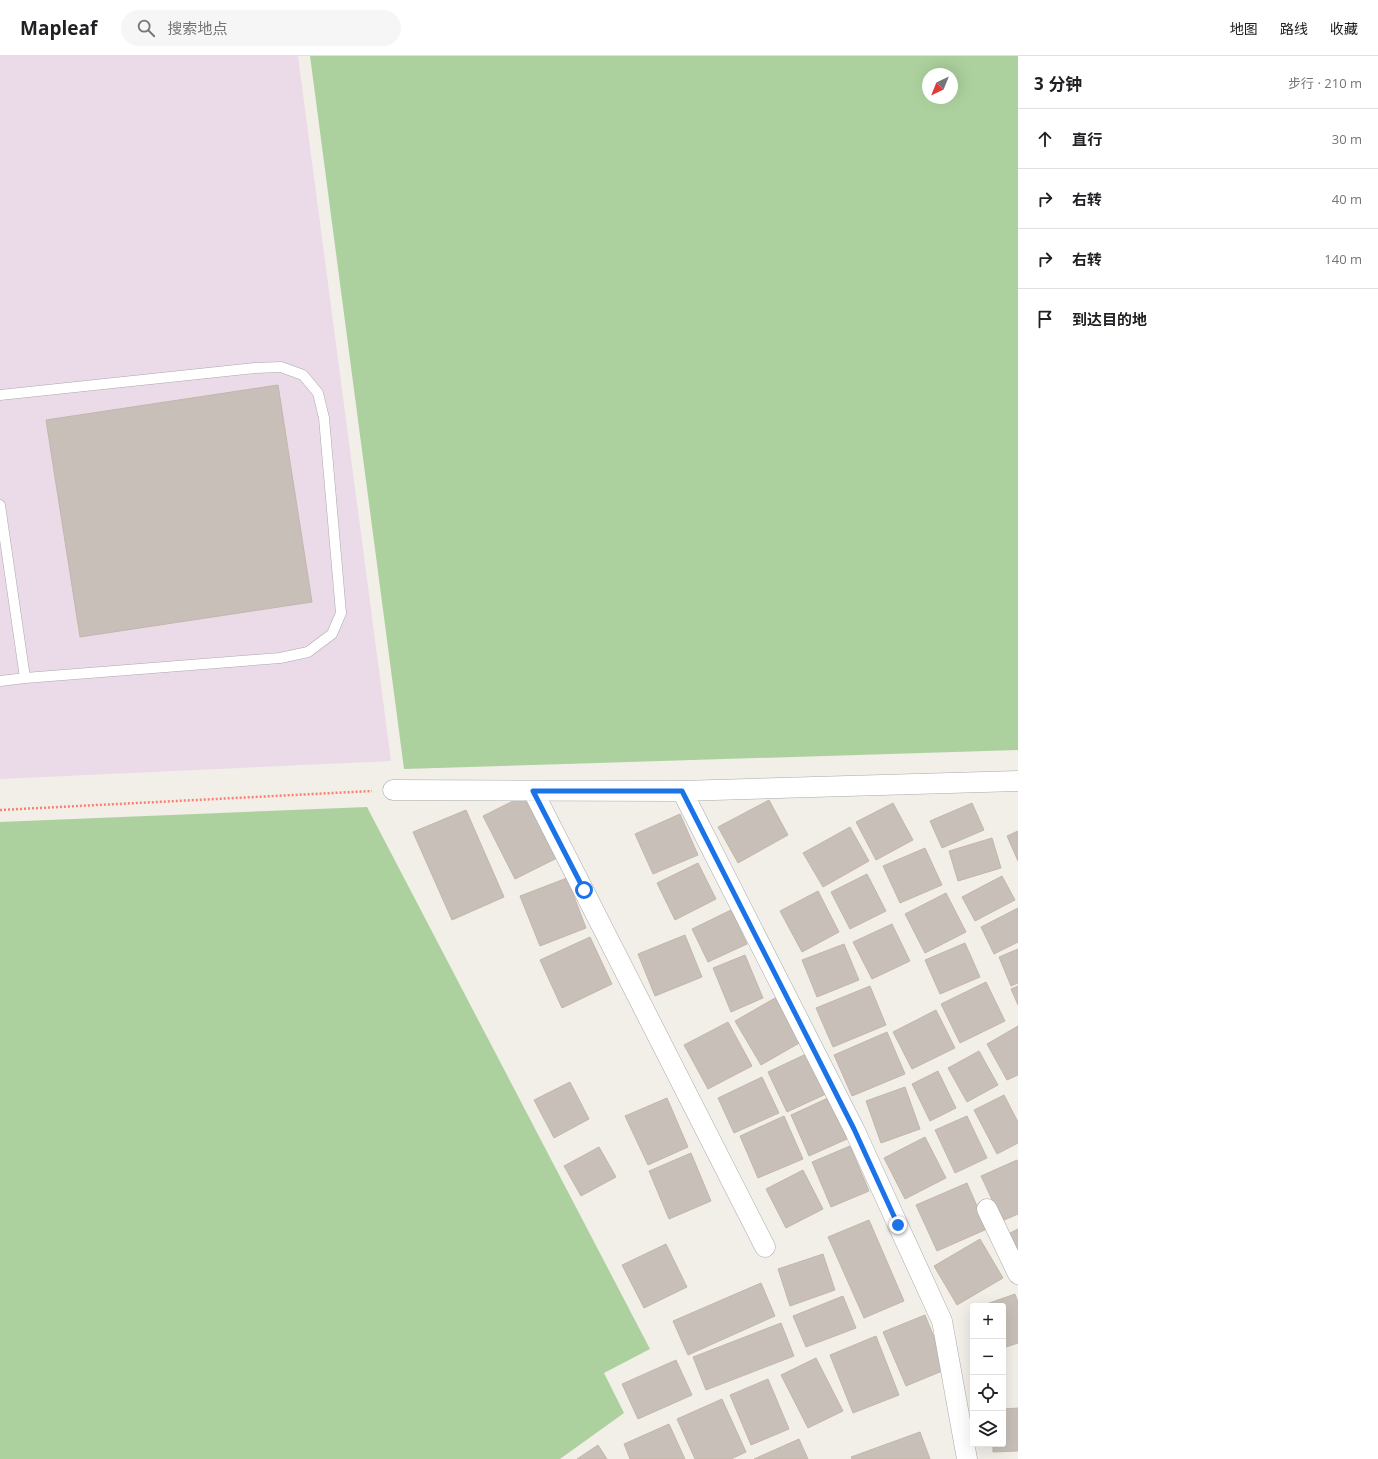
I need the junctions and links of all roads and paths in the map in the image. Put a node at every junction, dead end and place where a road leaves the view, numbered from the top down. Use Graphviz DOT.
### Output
graph roads {
  1 [pos="0,395"];
  2 [pos="0,505"];
  3 [pos="25,678"];
  4 [pos="0,681"];
  5 [pos="1018,781"];
  6 [pos="393,790"];
  7 [pos="533,791"];
  8 [pos="682,791"];
  9 [pos="0,810"];
  10 [pos="987,1209"];
  11 [pos="765,1246"];
  12 [pos="1018,1274"];
  13 [pos="967,1459"];
  1 -- 3 [label="lane"];
  2 -- 3 [label="lane"];
  3 -- 4 [label="lane"];
  5 -- 8 [label="street"];
  6 -- 7 [label="street"];
  6 -- 9 [label="path"];
  7 -- 8 [label="street"];
  7 -- 11 [label="street"];
  8 -- 13 [label="street"];
  10 -- 12 [label="street"];
}
